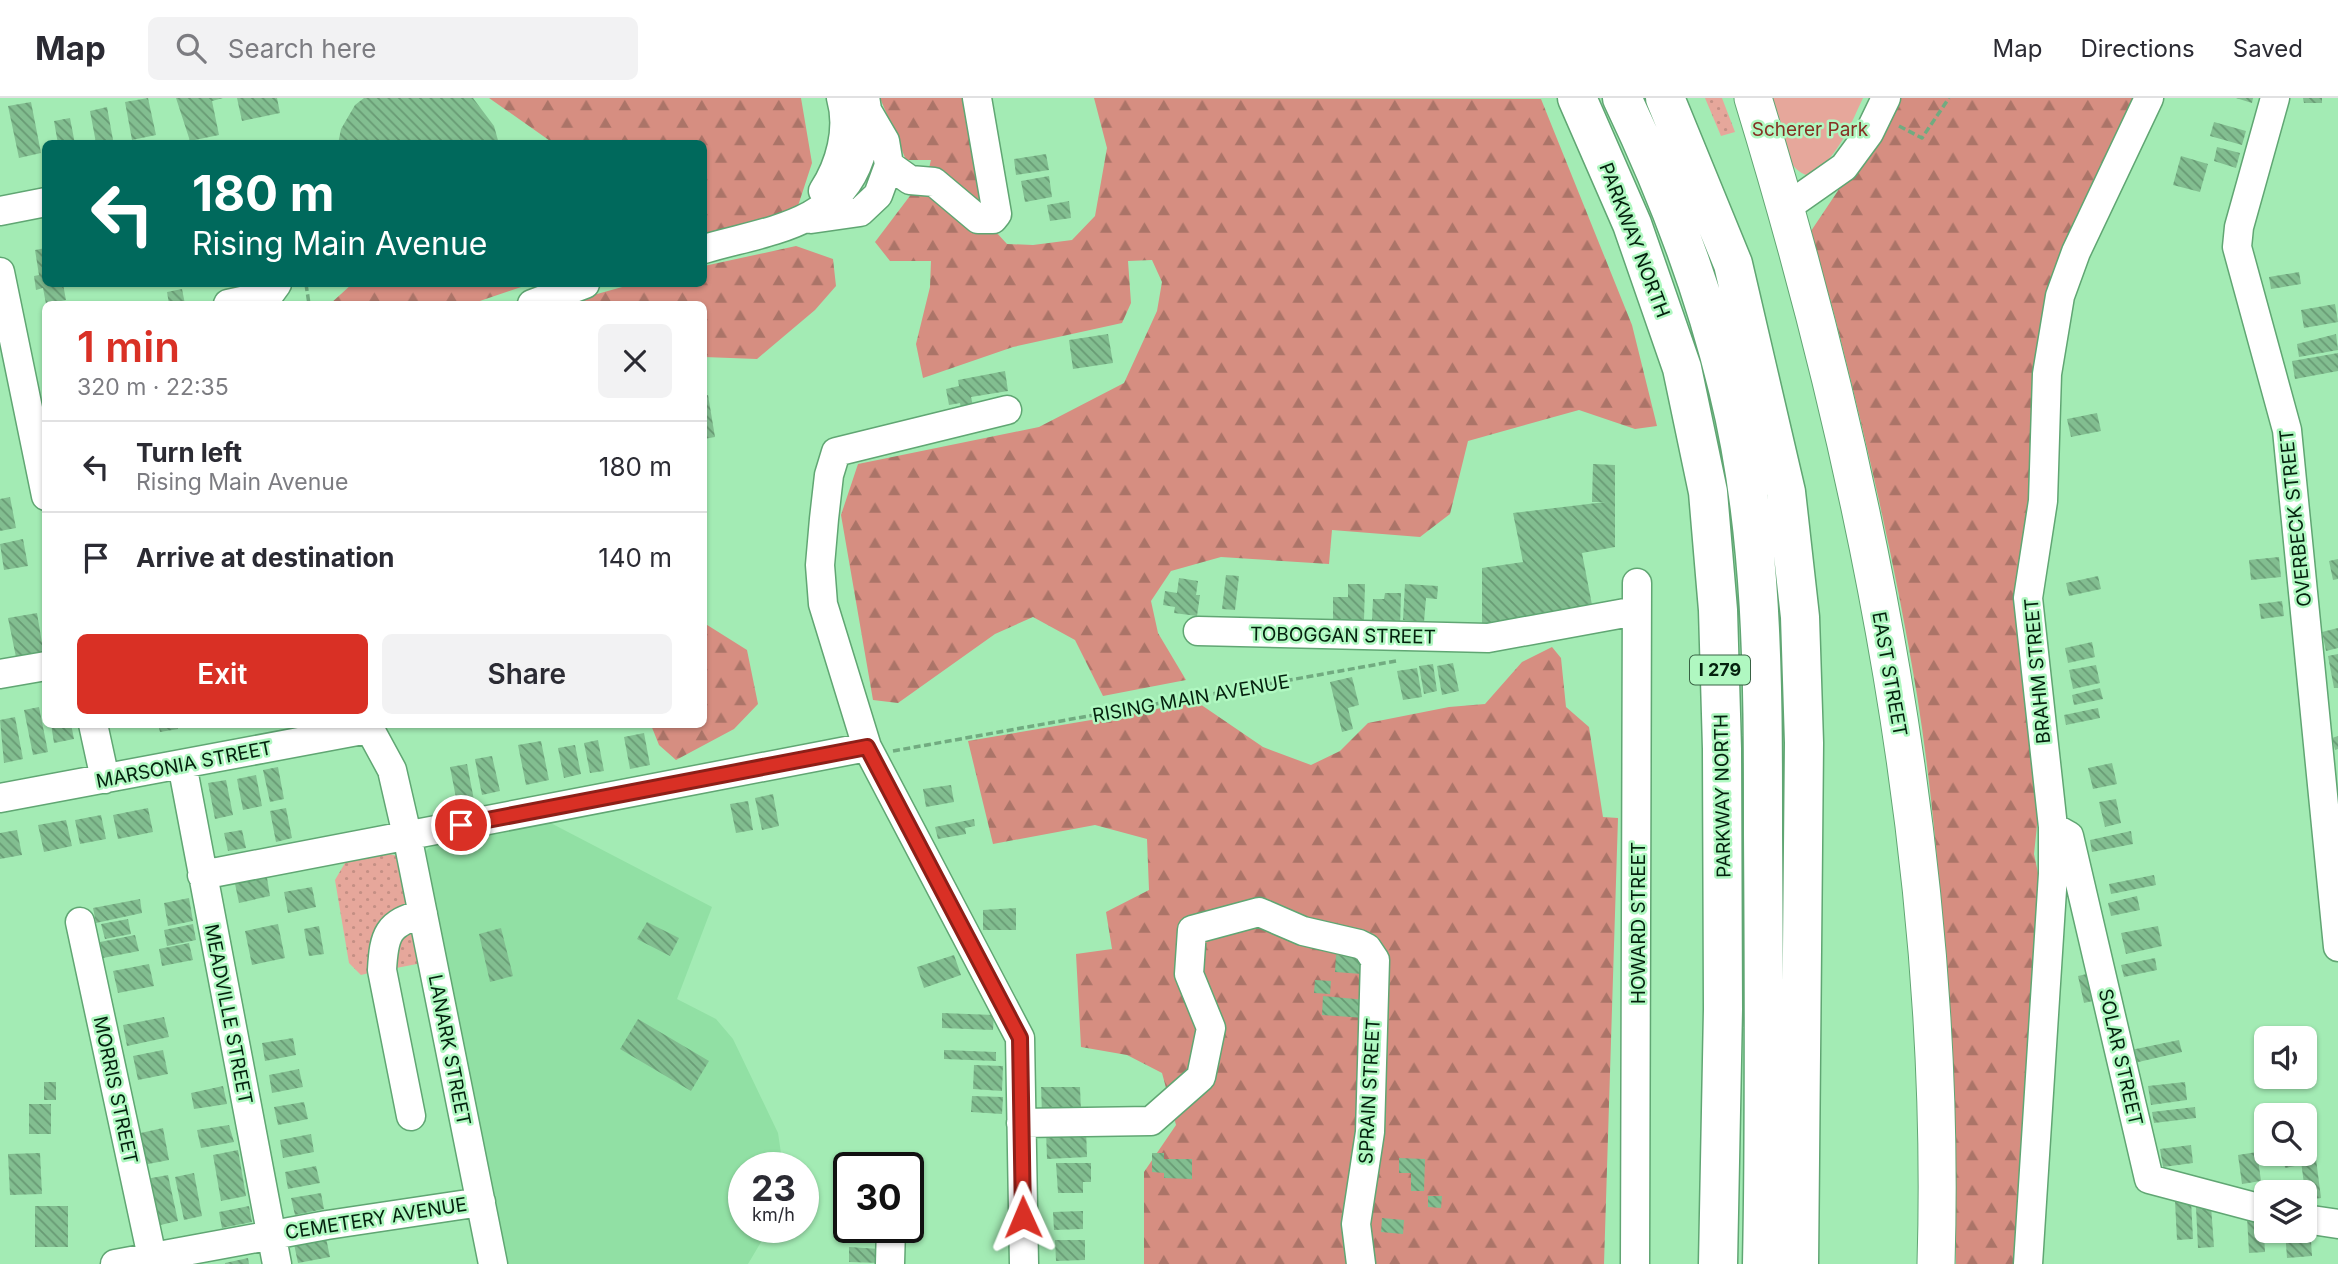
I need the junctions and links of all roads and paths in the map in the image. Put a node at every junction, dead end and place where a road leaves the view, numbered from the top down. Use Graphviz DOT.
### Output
graph roads {
  1 [pos="841,98"];
  2 [pos="977,98"];
  3 [pos="1577,98"];
  4 [pos="1622,98"];
  5 [pos="1665,98"];
  6 [pos="1753,98"];
  7 [pos="1949,98"];
  8 [pos="2149,98"];
  9 [pos="2275,98"];
  10 [pos="867,105"];
  11 [pos="1882,106"];
  12 [pos="889,165"];
  13 [pos="42,203"];
  14 [pos="1787,207"];
  15 [pos="0,211"];
  16 [pos="804,219"];
  17 [pos="707,247"];
  18 [pos="0,272"];
  19 [pos="577,287"];
  20 [pos="273,289"];
  21 [pos="237,301"];
  22 [pos="540,301"];
  23 [pos="1007,410"];
  24 [pos="42,477"];
  25 [pos="1637,583"];
  26 [pos="1636,611"];
  27 [pos="1198,631"];
  28 [pos="1401,660"];
  29 [pos="42,667"];
  30 [pos="0,674"];
  31 [pos="94,728"];
  32 [pos="363,728"];
  33 [pos="369,728"];
  34 [pos="879,749"];
  35 [pos="182,764"];
  36 [pos="105,779"];
  37 [pos="0,799"];
  38 [pos="2053,827"];
  39 [pos="407,835"];
  40 [pos="202,876"];
  41 [pos="423,914"];
  42 [pos="80,922"];
  43 [pos="2338,947"];
  44 [pos="411,1116"];
  45 [pos="1021,1123"];
  46 [pos="481,1202"];
  47 [pos="2254,1207"];
  48 [pos="2317,1221"];
  49 [pos="2338,1224"];
  50 [pos="272,1234"];
  51 [pos="891,1243"];
  52 [pos="152,1257"];
  53 [pos="114,1264"];
  54 [pos="277,1264"];
  55 [pos="493,1264"];
  56 [pos="890,1264"];
  57 [pos="1024,1264"];
  58 [pos="1361,1264"];
  59 [pos="1635,1264"];
  60 [pos="1718,1264"];
  61 [pos="1762,1264"];
  62 [pos="1799,1264"];
  63 [pos="1936,1264"];
  64 [pos="2028,1264"];
  1 -- 16 [label="street"];
  2 -- 12 [label="street"];
  3 -- 60 [label="highway, PARKWAY NORTH / I 279"];
  4 -- 61 [label="highway"];
  5 -- 62 [label="highway"];
  6 -- 14 [label="main road, EAST STREET"];
  7 -- 11 [label="path"];
  8 -- 38 [label="street, BRAHM STREET"];
  9 -- 43 [label="street, OVERBECK STREET"];
  10 -- 12 [label="street"];
  10 -- 16 [label="street"];
  11 -- 14 [label="street"];
  12 -- 16 [label="street"];
  13 -- 15 [label="street"];
  14 -- 63 [label="main road, EAST STREET"];
  16 -- 17 [label="street"];
  18 -- 24 [label="street"];
  19 -- 22 [label="street"];
  20 -- 21 [label="street"];
  23 -- 34 [label="street"];
  25 -- 26 [label="street, HOWARD STREET"];
  26 -- 27 [label="street, TOBOGGAN STREET"];
  26 -- 59 [label="street, HOWARD STREET"];
  28 -- 34 [label="path, RISING MAIN AVENUE"];
  29 -- 30 [label="street"];
  31 -- 36 [label="street"];
  32 -- 35 [label="street, MARSONIA STREET"];
  33 -- 39 [label="street, LANARK STREET"];
  34 -- 39 [label="street"];
  34 -- 45 [label="street"];
  35 -- 36 [label="street, MARSONIA STREET"];
  35 -- 40 [label="street, MEADVILLE STREET"];
  36 -- 37 [label="street, MARSONIA STREET"];
  38 -- 47 [label="street, SOLAR STREET"];
  38 -- 64 [label="street, BRAHM STREET"];
  39 -- 40 [label="street"];
  39 -- 41 [label="street, LANARK STREET"];
  40 -- 50 [label="street, MEADVILLE STREET"];
  41 -- 44 [label="street"];
  41 -- 46 [label="street, LANARK STREET"];
  42 -- 52 [label="street, MORRIS STREET"];
  45 -- 57 [label="street"];
  45 -- 58 [label="street, SPRAIN STREET"];
  46 -- 50 [label="street, CEMETERY AVENUE"];
  46 -- 55 [label="street, LANARK STREET"];
  48 -- 49 [label="street"];
  50 -- 52 [label="street, CEMETERY AVENUE"];
  50 -- 54 [label="street, MEADVILLE STREET"];
  51 -- 56 [label="street"];
  52 -- 53 [label="street, CEMETERY AVENUE"];
}
